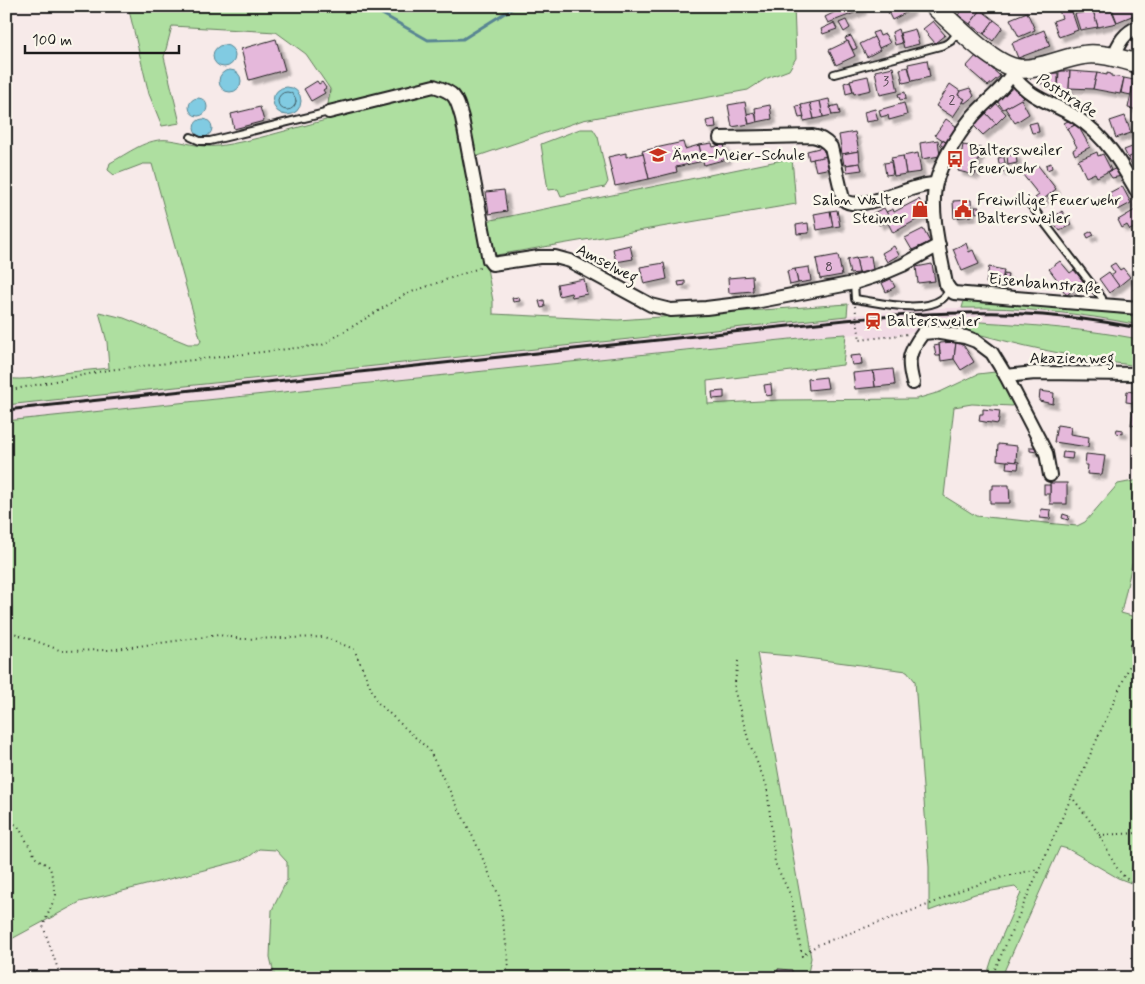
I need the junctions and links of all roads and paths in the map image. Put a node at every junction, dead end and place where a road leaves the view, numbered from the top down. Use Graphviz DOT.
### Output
graph roads {
  1 [pos="934,6"];
  2 [pos="1139,26"];
  3 [pos="960,30"];
  4 [pos="1113,57"];
  5 [pos="1139,64"];
  6 [pos="1014,72"];
  7 [pos="834,74"];
  8 [pos="329,112"];
  9 [pos="191,138"];
  10 [pos="720,138"];
  11 [pos="935,184"];
  12 [pos="1139,195"];
  13 [pos="1030,204"];
  14 [pos="939,245"];
  15 [pos="492,264"];
  16 [pos="854,283"];
  17 [pos="950,290"];
  18 [pos="855,299"];
  19 [pos="1103,305"];
  20 [pos="1139,308"];
  21 [pos="923,333"];
  22 [pos="1139,374"];
  23 [pos="1006,376"];
  24 [pos="914,383"];
  25 [pos="6,391"];
  26 [pos="1050,475"];
  27 [pos="6,630"];
  28 [pos="1138,646"];
  29 [pos="738,661"];
  30 [pos="1071,796"];
  31 [pos="6,819"];
  32 [pos="1139,833"];
  33 [pos="1100,835"];
  34 [pos="1039,869"];
  35 [pos="1139,887"];
  36 [pos="61,978"];
  37 [pos="503,978"];
  38 [pos="991,978"];
  1 -- 3 [label="main road"];
  2 -- 4 [label="street"];
  3 -- 6 [label="main road"];
  3 -- 7 [label="lane"];
  4 -- 5 [label="main road"];
  4 -- 6 [label="main road"];
  6 -- 11 [label="street"];
  6 -- 12 [label="street, Poststraße"];
  8 -- 9 [label="lane"];
  8 -- 15 [label="street"];
  10 -- 11 [label="street"];
  11 -- 14 [label="street"];
  13 -- 19 [label="lane"];
  14 -- 16 [label="street, Amselweg"];
  14 -- 17 [label="street"];
  15 -- 16 [label="street, Amselweg"];
  15 -- 25 [label="path"];
  16 -- 18 [label="lane"];
  17 -- 18 [label="lane"];
  17 -- 19 [label="street, Eisenbahnstraße"];
  18 -- 21 [label="path"];
  19 -- 20 [label="street, Eisenbahnstraße"];
  21 -- 23 [label="street"];
  21 -- 24 [label="street"];
  22 -- 23 [label="street, Akazienweg"];
  23 -- 26 [label="street"];
  27 -- 37 [label="path"];
  28 -- 30 [label="path"];
  29 -- 34 [label="path"];
  30 -- 33 [label="path"];
  30 -- 34 [label="path"];
  31 -- 36 [label="path"];
  32 -- 33 [label="path"];
  33 -- 35 [label="path"];
  34 -- 38 [label="path"];
}
